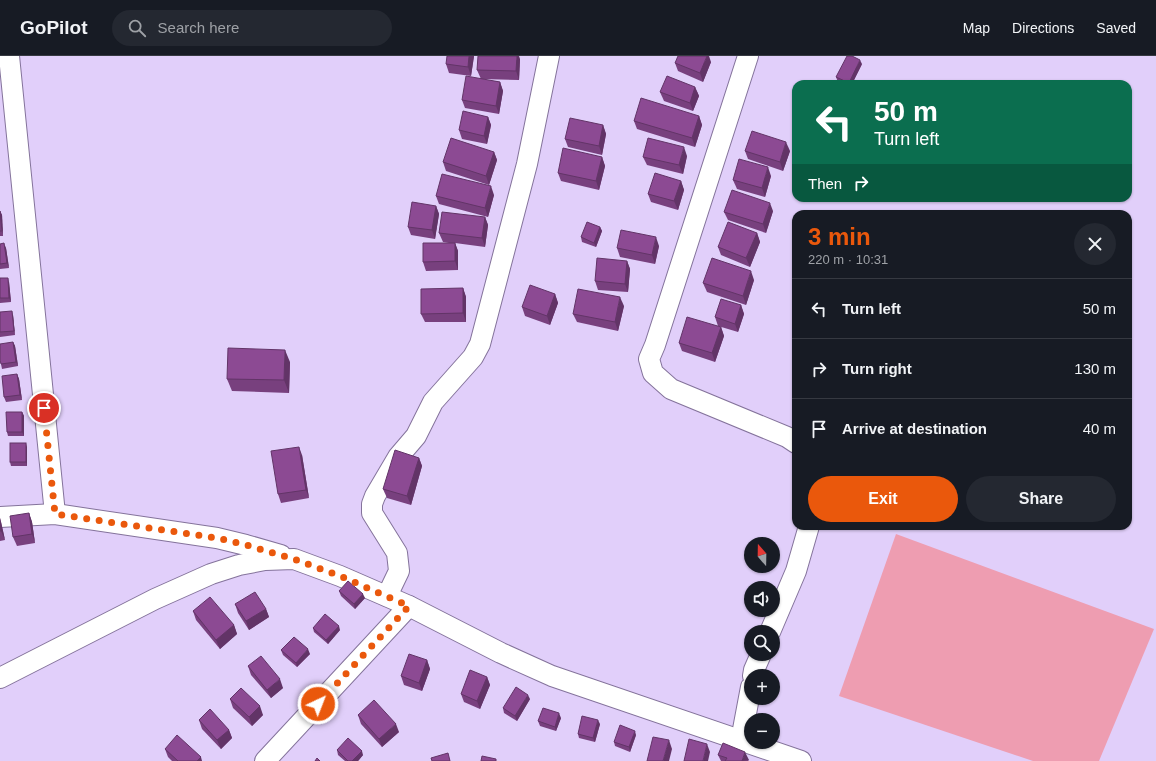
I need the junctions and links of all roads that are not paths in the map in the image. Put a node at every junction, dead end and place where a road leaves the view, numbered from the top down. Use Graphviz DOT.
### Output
graph roads {
  1 [pos="9,56"];
  2 [pos="549,56"];
  3 [pos="748,56"];
  4 [pos="8,136"];
  5 [pos="792,441"];
  6 [pos="55,514"];
  7 [pos="0,517"];
  8 [pos="808,530"];
  9 [pos="294,559"];
  10 [pos="387,596"];
  11 [pos="409,606"];
  12 [pos="773,625"];
  13 [pos="0,678"];
  14 [pos="748,705"];
  15 [pos="741,740"];
  16 [pos="265,761"];
  17 [pos="801,761"];
  1 -- 4 [label="street"];
  2 -- 10 [label="street"];
  3 -- 5 [label="street"];
  4 -- 6 [label="street"];
  6 -- 7 [label="street"];
  6 -- 9 [label="street"];
  8 -- 12 [label="street"];
  9 -- 10 [label="street"];
  9 -- 13 [label="street"];
  10 -- 11 [label="street"];
  11 -- 15 [label="street"];
  11 -- 16 [label="street"];
  14 -- 15 [label="street"];
  15 -- 17 [label="street"];
}
